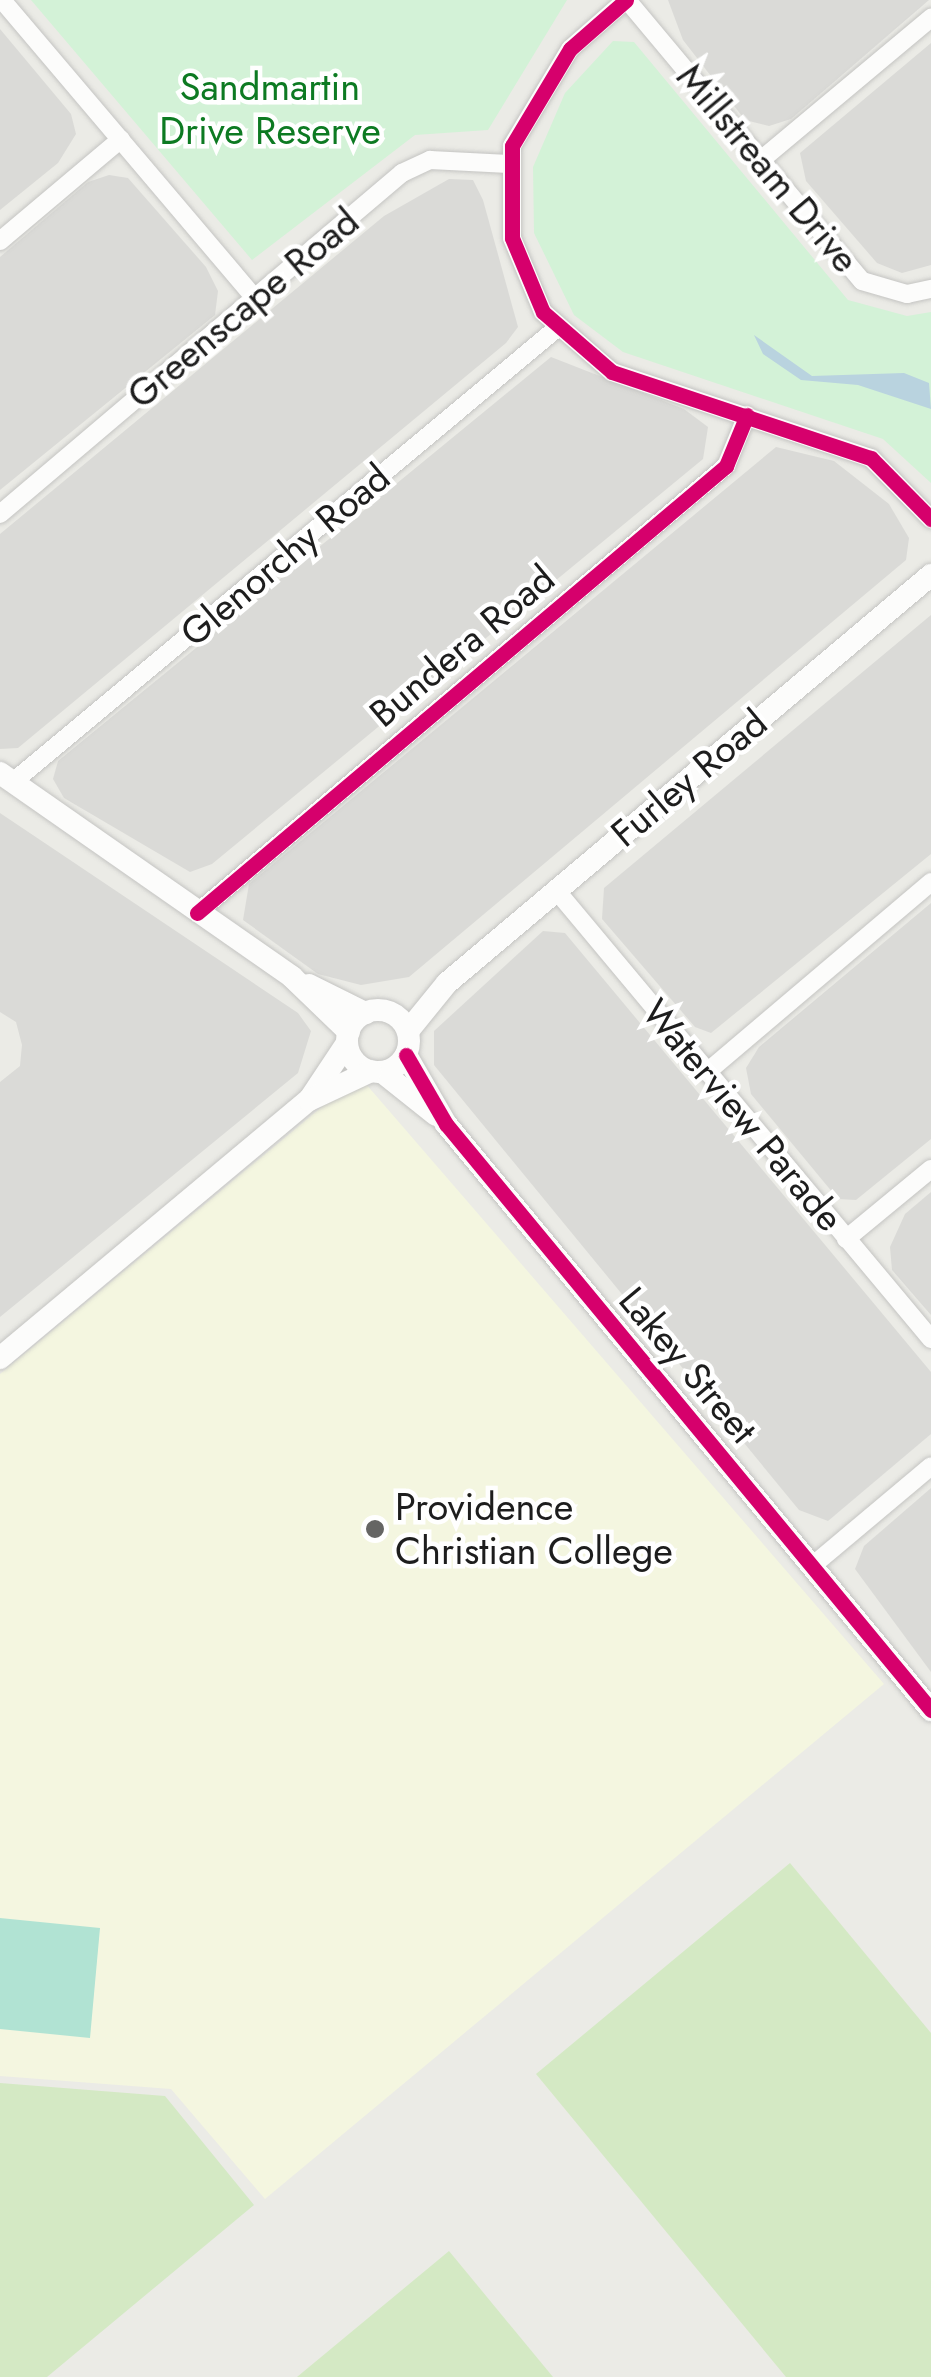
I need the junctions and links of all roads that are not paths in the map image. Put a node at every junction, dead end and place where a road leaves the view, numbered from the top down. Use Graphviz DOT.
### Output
graph roads {
  1 [pos="2,0"];
  2 [pos="627,0"];
  3 [pos="931,18"];
  4 [pos="121,138"];
  5 [pos="761,160"];
  6 [pos="509,164"];
  7 [pos="0,241"];
  8 [pos="931,289"];
  9 [pos="255,298"];
  10 [pos="556,329"];
  11 [pos="747,415"];
  12 [pos="0,514"];
  13 [pos="931,519"];
  14 [pos="931,575"];
  15 [pos="6,777"];
  16 [pos="931,882"];
  17 [pos="556,890"];
  18 [pos="198,913"];
  19 [pos="292,978"];
  20 [pos="448,983"];
  21 [pos="389,1011"];
  22 [pos="365,1013"];
  23 [pos="348,1038"];
  24 [pos="407,1043"];
  25 [pos="376,1071"];
  26 [pos="707,1072"];
  27 [pos="309,1100"];
  28 [pos="446,1124"];
  29 [pos="931,1169"];
  30 [pos="846,1239"];
  31 [pos="931,1339"];
  32 [pos="0,1358"];
  33 [pos="931,1466"];
  34 [pos="812,1566"];
  35 [pos="931,1710"];
  1 -- 4 [label="street"];
  2 -- 5 [label="street, Millstream Drive"];
  2 -- 6 [label="street"];
  3 -- 5 [label="street"];
  4 -- 7 [label="street"];
  4 -- 9 [label="street"];
  5 -- 8 [label="street, Millstream Drive"];
  6 -- 9 [label="street, Greenscape Road"];
  6 -- 10 [label="street"];
  9 -- 12 [label="street, Greenscape Road"];
  10 -- 11 [label="street"];
  10 -- 15 [label="street, Glenorchy Road"];
  11 -- 13 [label="street"];
  11 -- 18 [label="street, Bundera Road"];
  14 -- 17 [label="street, Furley Road"];
  15 -- 18 [label="street, Lakey Street"];
  16 -- 26 [label="street"];
  17 -- 20 [label="street, Furley Road"];
  17 -- 26 [label="street, Waterview Parade"];
  18 -- 19 [label="street, Lakey Street"];
  19 -- 22 [label="street, Lakey Street"];
  19 -- 23 [label="street, Lakey Street"];
  20 -- 21 [label="street, Furley Road"];
  20 -- 24 [label="street, Furley Road"];
  21 -- 22 [label="street"];
  21 -- 24 [label="street, Lakey Street"];
  22 -- 23 [label="street"];
  23 -- 25 [label="street, Lakey Street"];
  23 -- 27 [label="street"];
  24 -- 25 [label="street"];
  24 -- 28 [label="street, Lakey Street"];
  25 -- 27 [label="street"];
  25 -- 28 [label="street, Lakey Street"];
  26 -- 30 [label="street, Waterview Parade"];
  27 -- 32 [label="street"];
  28 -- 34 [label="street, Lakey Street"];
  29 -- 30 [label="street"];
  30 -- 31 [label="street, Waterview Parade"];
  33 -- 34 [label="street"];
  34 -- 35 [label="street, Lakey Street"];
}
